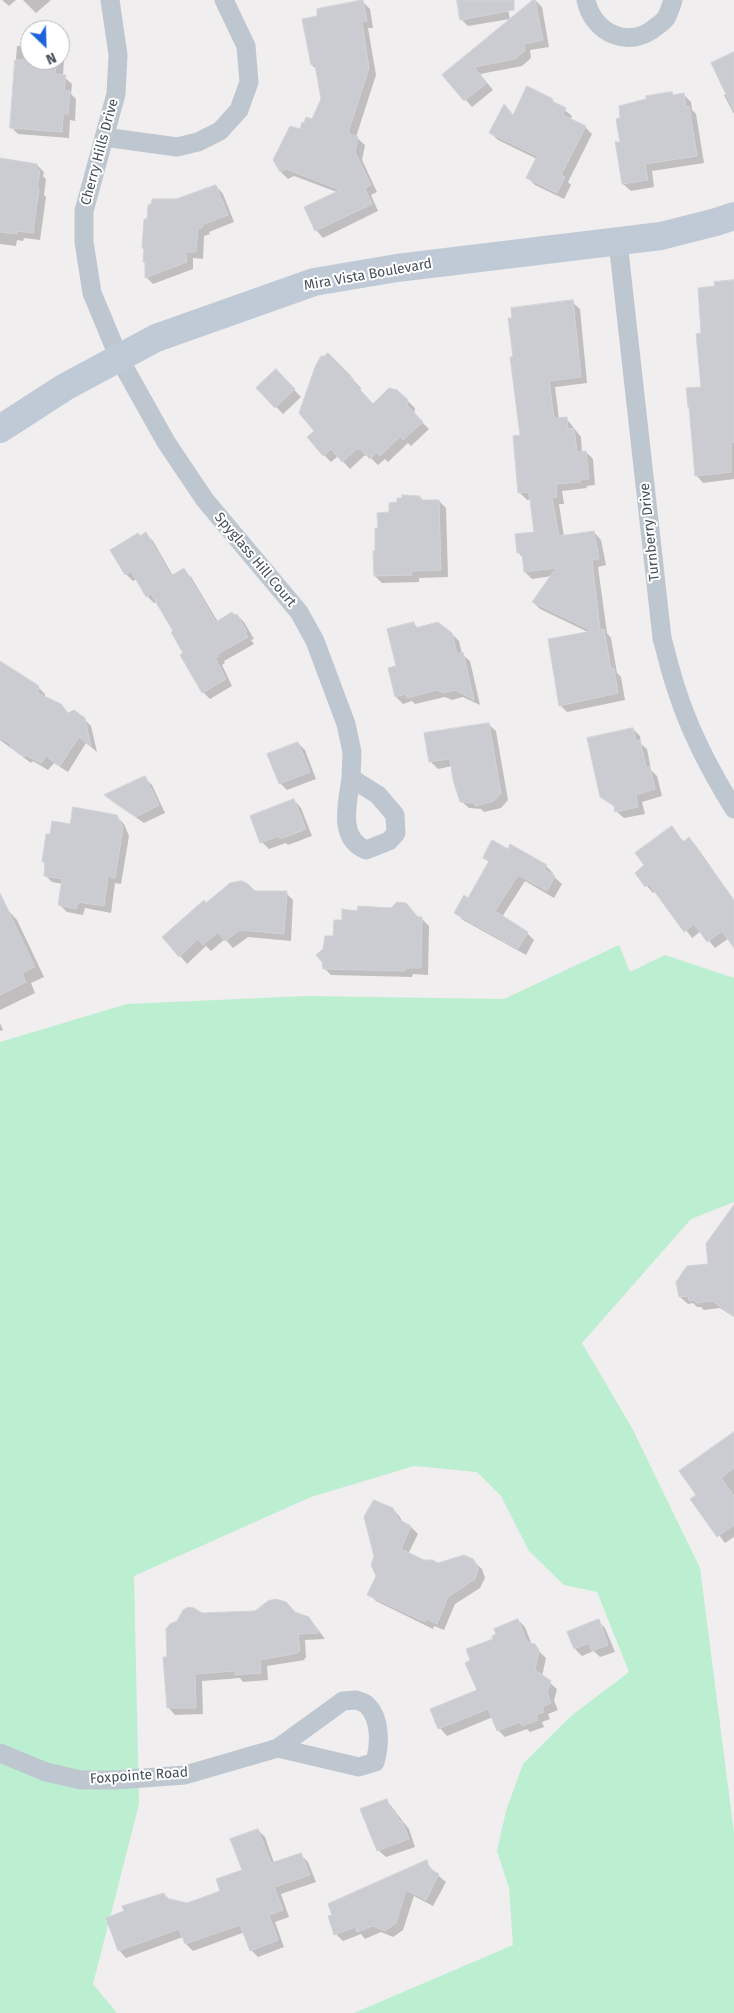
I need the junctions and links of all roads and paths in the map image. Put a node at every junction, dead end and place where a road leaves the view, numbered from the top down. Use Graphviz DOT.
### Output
graph roads {
  1 [pos="110,0"];
  2 [pos="224,0"];
  3 [pos="586,0"];
  4 [pos="673,0"];
  5 [pos="104,137"];
  6 [pos="734,216"];
  7 [pos="618,242"];
  8 [pos="119,358"];
  9 [pos="0,429"];
  10 [pos="351,778"];
  11 [pos="734,809"];
  12 [pos="278,1748"];
  13 [pos="0,1753"];
  1 -- 5 [label="street, Cherry Hills Drive"];
  2 -- 5 [label="street"];
  3 -- 4 [label="street"];
  5 -- 8 [label="street, Cherry Hills Drive"];
  6 -- 7 [label="street, Mira Vista Boulevard"];
  7 -- 8 [label="street, Mira Vista Boulevard"];
  7 -- 11 [label="street, Turnberry Drive"];
  8 -- 9 [label="street, Mira Vista Boulevard"];
  8 -- 10 [label="street, Spyglass Hill Court"];
  12 -- 12 [label="street, Foxpointe Road"];
  12 -- 13 [label="street, Foxpointe Road"];
}
